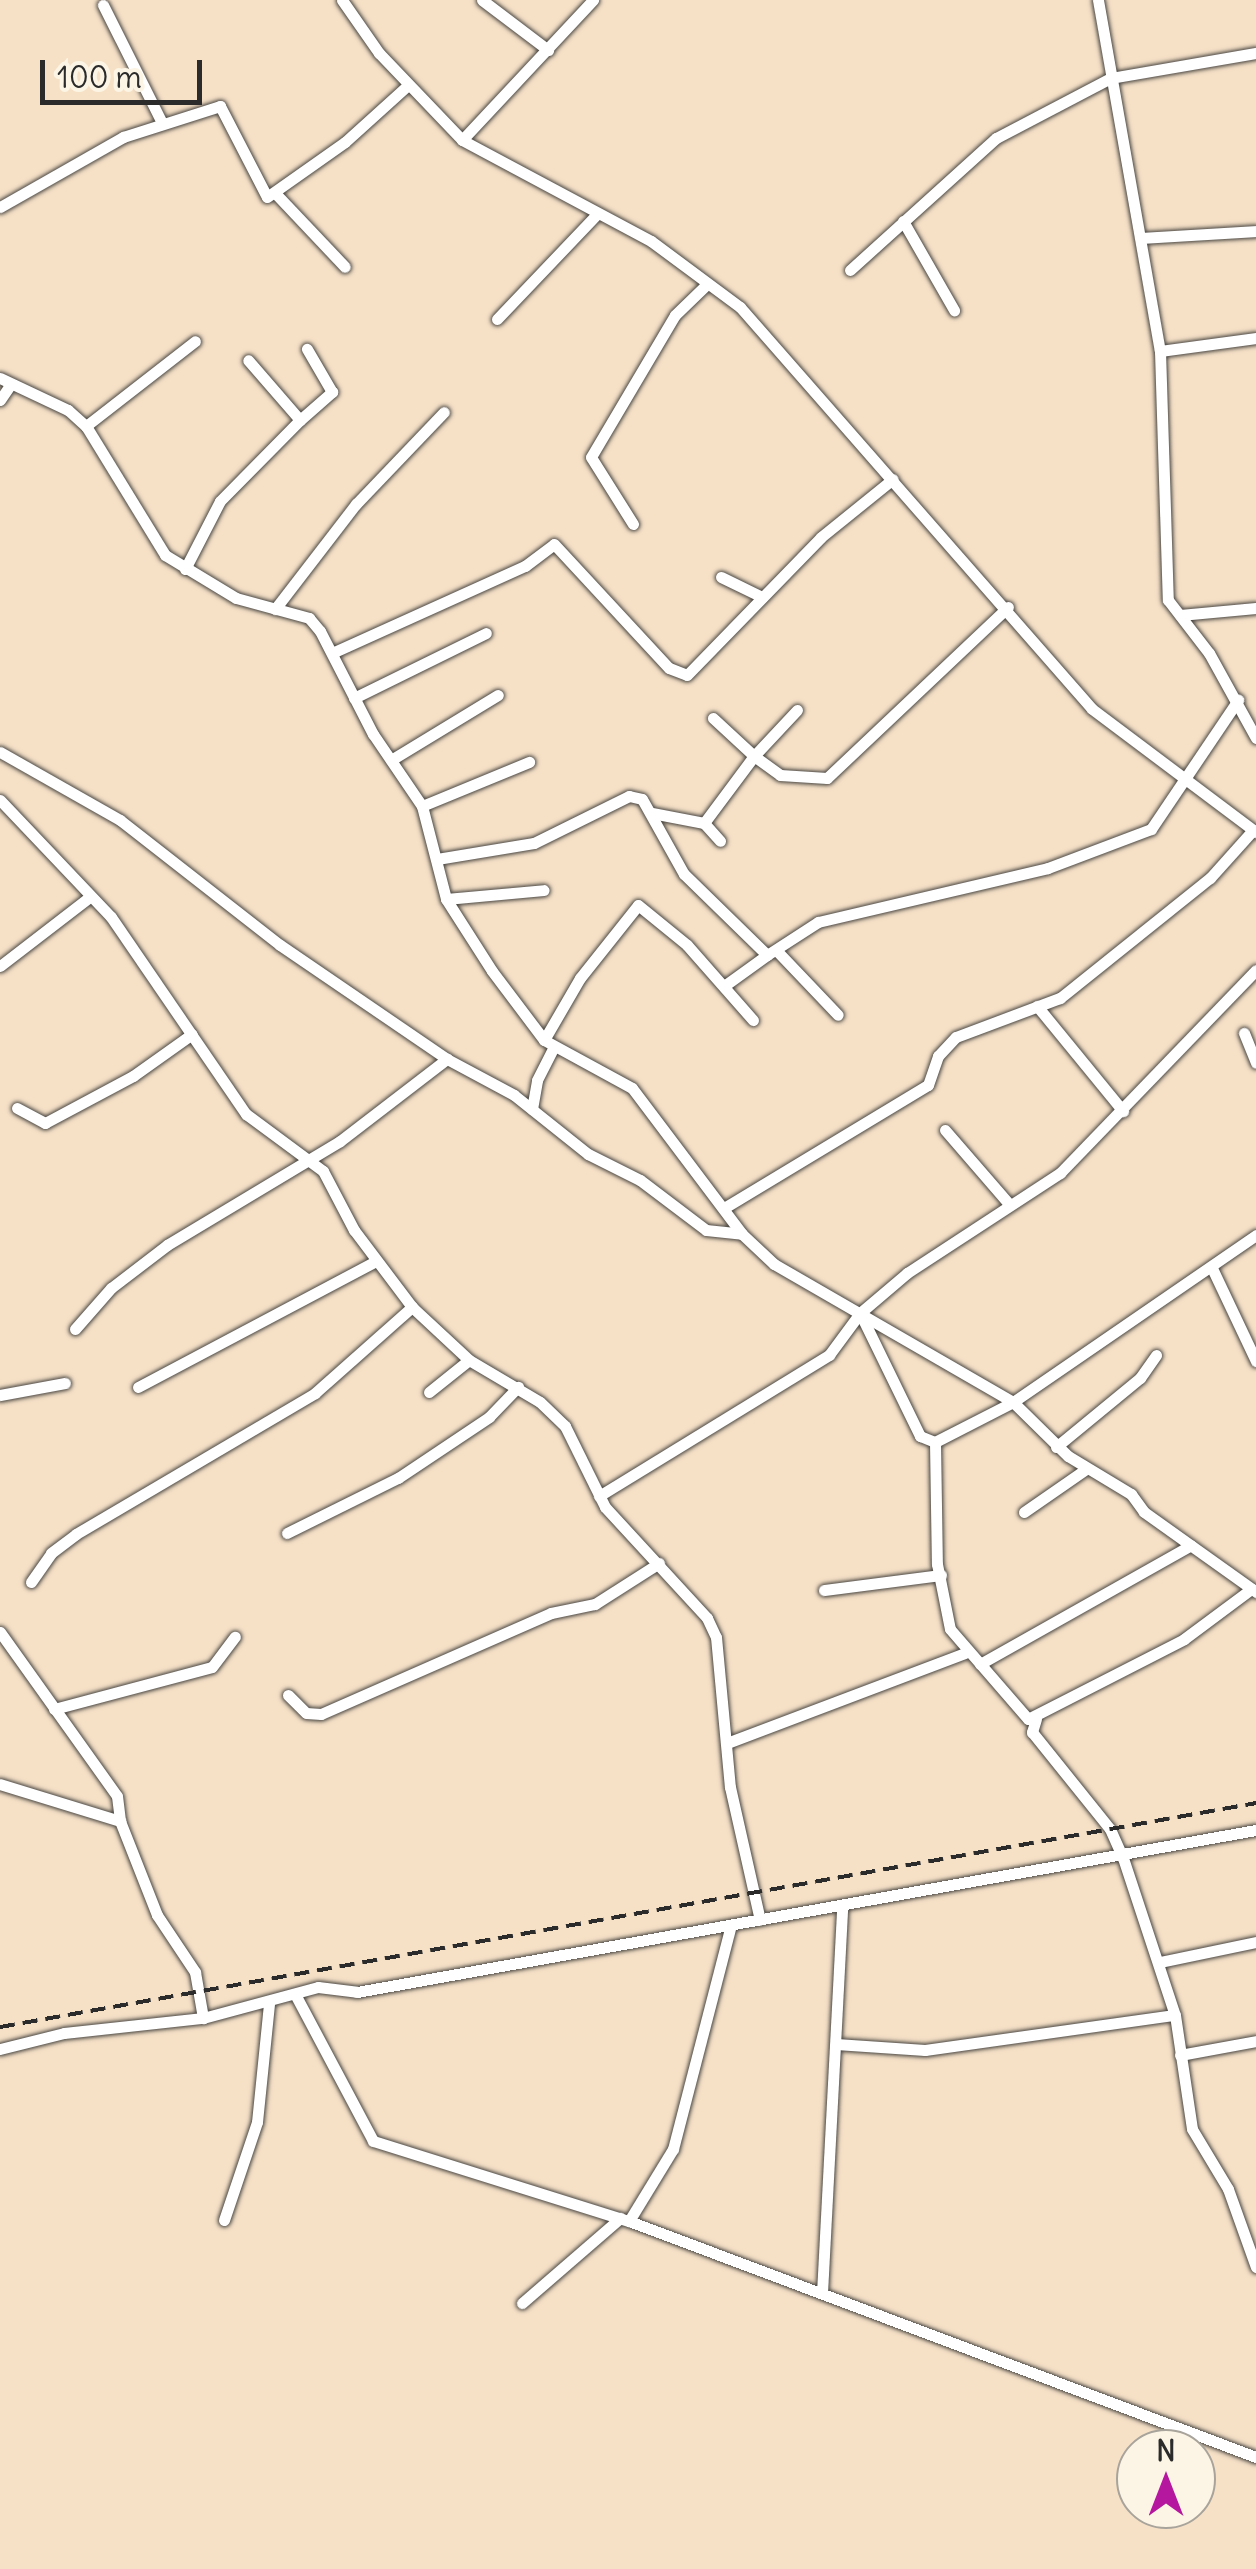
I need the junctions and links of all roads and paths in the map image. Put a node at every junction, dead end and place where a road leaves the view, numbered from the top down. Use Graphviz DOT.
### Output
graph roads {
  1 [pos="342,0"];
  2 [pos="482,0"];
  3 [pos="593,0"];
  4 [pos="1098,0"];
  5 [pos="103,5"];
  6 [pos="548,50"];
  7 [pos="1256,53"];
  8 [pos="1111,78"];
  9 [pos="408,86"];
  10 [pos="160,121"];
  11 [pos="462,140"];
  12 [pos="276,194"];
  13 [pos="0,207"];
  14 [pos="597,214"];
  15 [pos="903,221"];
  16 [pos="1256,231"];
  17 [pos="1142,238"];
  18 [pos="344,267"];
  19 [pos="850,270"];
  20 [pos="708,284"];
  21 [pos="954,310"];
  22 [pos="496,318"];
  23 [pos="1256,338"];
  24 [pos="195,340"];
  25 [pos="307,349"];
  26 [pos="1160,351"];
  27 [pos="248,360"];
  28 [pos="5,381"];
  29 [pos="0,400"];
  30 [pos="444,412"];
  31 [pos="300,420"];
  32 [pos="86,426"];
  33 [pos="893,479"];
  34 [pos="633,524"];
  35 [pos="185,569"];
  36 [pos="721,576"];
  37 [pos="762,598"];
  38 [pos="1008,608"];
  39 [pos="1256,608"];
  40 [pos="275,609"];
  41 [pos="1180,615"];
  42 [pos="486,633"];
  43 [pos="332,653"];
  44 [pos="498,695"];
  45 [pos="354,698"];
  46 [pos="1238,700"];
  47 [pos="797,710"];
  48 [pos="713,718"];
  49 [pos="1256,738"];
  50 [pos="0,752"];
  51 [pos="754,756"];
  52 [pos="391,760"];
  53 [pos="528,762"];
  54 [pos="1182,776"];
  55 [pos="0,800"];
  56 [pos="422,806"];
  57 [pos="652,812"];
  58 [pos="704,823"];
  59 [pos="1254,831"];
  60 [pos="720,841"];
  61 [pos="437,859"];
  62 [pos="544,890"];
  63 [pos="87,899"];
  64 [pos="446,899"];
  65 [pos="772,953"];
  66 [pos="0,966"];
  67 [pos="1256,970"];
  68 [pos="724,986"];
  69 [pos="1037,1006"];
  70 [pos="838,1015"];
  71 [pos="754,1020"];
  72 [pos="192,1034"];
  73 [pos="1244,1034"];
  74 [pos="549,1044"];
  75 [pos="447,1059"];
  76 [pos="1256,1063"];
  77 [pos="17,1108"];
  78 [pos="532,1109"];
  79 [pos="1123,1110"];
  80 [pos="945,1130"];
  81 [pos="308,1158"];
  82 [pos="1009,1204"];
  83 [pos="724,1208"];
  84 [pos="742,1234"];
  85 [pos="1256,1234"];
  86 [pos="376,1260"];
  87 [pos="1212,1268"];
  88 [pos="412,1307"];
  89 [pos="860,1313"];
  90 [pos="75,1329"];
  91 [pos="1156,1355"];
  92 [pos="469,1360"];
  93 [pos="1256,1361"];
  94 [pos="65,1383"];
  95 [pos="138,1387"];
  96 [pos="518,1387"];
  97 [pos="429,1392"];
  98 [pos="0,1395"];
  99 [pos="1013,1402"];
  100 [pos="934,1442"];
  101 [pos="1056,1446"];
  102 [pos="1086,1469"];
  103 [pos="598,1496"];
  104 [pos="1024,1512"];
  105 [pos="287,1533"];
  106 [pos="1191,1544"];
  107 [pos="658,1563"];
  108 [pos="941,1575"];
  109 [pos="31,1582"];
  110 [pos="824,1590"];
  111 [pos="1254,1590"];
  112 [pos="0,1632"];
  113 [pos="236,1638"];
  114 [pos="965,1653"];
  115 [pos="980,1664"];
  116 [pos="288,1695"];
  117 [pos="54,1709"];
  118 [pos="1036,1719"];
  119 [pos="727,1744"];
  120 [pos="0,1784"];
  121 [pos="120,1821"];
  122 [pos="1256,1830"];
  123 [pos="1123,1858"];
  124 [pos="842,1906"];
  125 [pos="760,1920"];
  126 [pos="731,1925"];
  127 [pos="1256,1942"];
  128 [pos="1160,1962"];
  129 [pos="296,1996"];
  130 [pos="269,2003"];
  131 [pos="1175,2015"];
  132 [pos="202,2018"];
  133 [pos="1256,2042"];
  134 [pos="836,2044"];
  135 [pos="0,2049"];
  136 [pos="1180,2055"];
  137 [pos="224,2220"];
  138 [pos="624,2220"];
  139 [pos="1256,2267"];
  140 [pos="822,2293"];
  141 [pos="522,2303"];
  142 [pos="1256,2456"];
  1 -- 9 [label="street"];
  2 -- 6 [label="street"];
  3 -- 6 [label="street"];
  4 -- 8 [label="street"];
  5 -- 10 [label="street"];
  6 -- 11 [label="street"];
  7 -- 8 [label="street"];
  8 -- 15 [label="street"];
  8 -- 17 [label="street"];
  9 -- 11 [label="street"];
  9 -- 12 [label="street"];
  10 -- 12 [label="street"];
  10 -- 13 [label="street"];
  11 -- 14 [label="street"];
  12 -- 18 [label="street"];
  14 -- 20 [label="street"];
  14 -- 22 [label="street"];
  15 -- 19 [label="street"];
  15 -- 21 [label="street"];
  16 -- 17 [label="street"];
  17 -- 26 [label="street"];
  20 -- 33 [label="street"];
  20 -- 34 [label="street"];
  23 -- 26 [label="street"];
  24 -- 32 [label="street"];
  25 -- 31 [label="street"];
  26 -- 41 [label="street"];
  27 -- 31 [label="street"];
  28 -- 29 [label="street"];
  28 -- 32 [label="street"];
  30 -- 40 [label="street"];
  31 -- 35 [label="street"];
  32 -- 35 [label="street"];
  33 -- 37 [label="street"];
  33 -- 38 [label="street"];
  35 -- 40 [label="street"];
  36 -- 37 [label="street"];
  37 -- 43 [label="street"];
  38 -- 51 [label="street"];
  38 -- 54 [label="street"];
  39 -- 41 [label="street"];
  40 -- 43 [label="street"];
  41 -- 46 [label="street"];
  42 -- 45 [label="street"];
  43 -- 45 [label="street"];
  44 -- 52 [label="street"];
  45 -- 52 [label="street"];
  46 -- 49 [label="street"];
  46 -- 54 [label="street"];
  47 -- 51 [label="street"];
  48 -- 51 [label="street"];
  50 -- 75 [label="street"];
  51 -- 58 [label="street"];
  52 -- 56 [label="street"];
  53 -- 56 [label="street"];
  54 -- 59 [label="street"];
  54 -- 65 [label="street"];
  55 -- 63 [label="street"];
  56 -- 61 [label="street"];
  57 -- 58 [label="street"];
  57 -- 61 [label="street"];
  57 -- 65 [label="street"];
  58 -- 60 [label="street"];
  59 -- 69 [label="street"];
  61 -- 64 [label="street"];
  62 -- 64 [label="street"];
  63 -- 66 [label="street"];
  63 -- 72 [label="street"];
  64 -- 74 [label="street"];
  65 -- 68 [label="street"];
  65 -- 70 [label="street"];
  67 -- 79 [label="street"];
  68 -- 71 [label="street"];
  68 -- 74 [label="street"];
  69 -- 79 [label="street"];
  69 -- 83 [label="street"];
  72 -- 77 [label="street"];
  72 -- 81 [label="street"];
  73 -- 76 [label="street"];
  74 -- 78 [label="street"];
  74 -- 83 [label="street"];
  75 -- 78 [label="street"];
  75 -- 81 [label="street"];
  78 -- 84 [label="street"];
  79 -- 82 [label="street"];
  80 -- 82 [label="street"];
  81 -- 86 [label="street"];
  81 -- 90 [label="street"];
  82 -- 89 [label="street"];
  83 -- 84 [label="street"];
  84 -- 89 [label="street"];
  85 -- 87 [label="street"];
  86 -- 88 [label="street"];
  86 -- 95 [label="street"];
  87 -- 93 [label="street"];
  87 -- 99 [label="street"];
  88 -- 92 [label="street"];
  88 -- 109 [label="street"];
  89 -- 99 [label="street"];
  89 -- 100 [label="street"];
  89 -- 103 [label="street"];
  91 -- 101 [label="street"];
  92 -- 96 [label="street"];
  92 -- 97 [label="street"];
  94 -- 98 [label="street"];
  96 -- 103 [label="street"];
  96 -- 105 [label="street"];
  99 -- 100 [label="street"];
  99 -- 101 [label="street"];
  100 -- 108 [label="street"];
  101 -- 102 [label="street"];
  102 -- 104 [label="street"];
  102 -- 106 [label="street"];
  103 -- 107 [label="street"];
  106 -- 111 [label="street"];
  106 -- 115 [label="street"];
  107 -- 116 [label="street"];
  107 -- 119 [label="street"];
  108 -- 110 [label="street"];
  108 -- 114 [label="street"];
  111 -- 118 [label="street"];
  112 -- 117 [label="street"];
  113 -- 117 [label="street"];
  114 -- 115 [label="street"];
  114 -- 119 [label="street"];
  115 -- 118 [label="street"];
  117 -- 121 [label="street"];
  118 -- 123 [label="street"];
  119 -- 125 [label="street"];
  120 -- 121 [label="street"];
  121 -- 132 [label="street"];
  122 -- 123 [label="street"];
  123 -- 124 [label="street"];
  123 -- 128 [label="street"];
  124 -- 125 [label="street"];
  124 -- 134 [label="street"];
  125 -- 126 [label="street"];
  126 -- 129 [label="street"];
  126 -- 138 [label="street"];
  127 -- 128 [label="street"];
  128 -- 131 [label="street"];
  129 -- 130 [label="street"];
  129 -- 138 [label="street"];
  130 -- 132 [label="street"];
  130 -- 137 [label="street"];
  131 -- 134 [label="street"];
  131 -- 136 [label="street"];
  132 -- 135 [label="street"];
  133 -- 136 [label="street"];
  134 -- 140 [label="street"];
  136 -- 139 [label="street"];
  138 -- 140 [label="street"];
  138 -- 141 [label="street"];
  140 -- 142 [label="street"];
}
